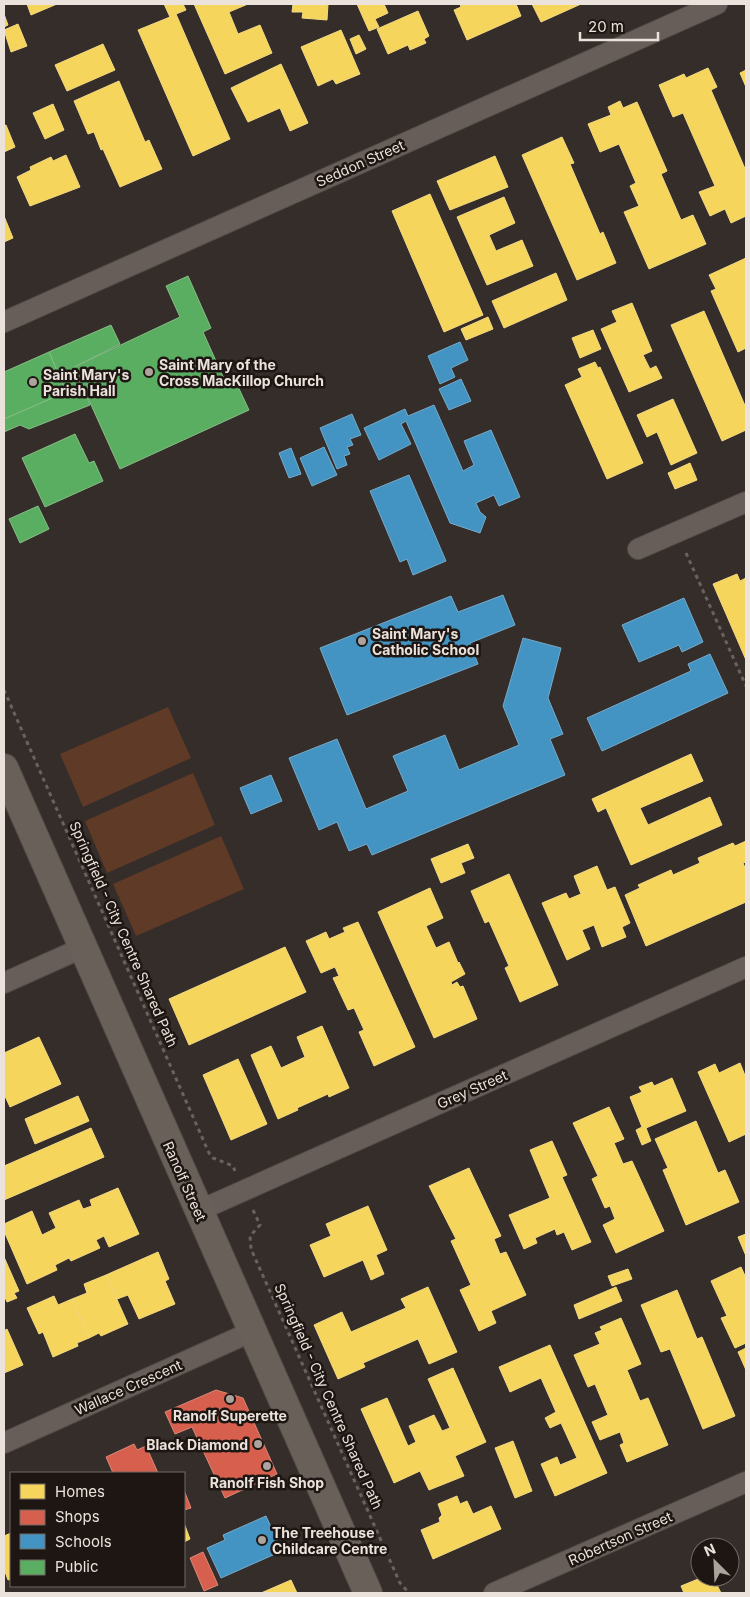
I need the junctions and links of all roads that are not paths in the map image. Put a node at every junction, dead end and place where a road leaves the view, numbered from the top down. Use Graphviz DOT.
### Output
graph roads {
  1 [pos="717,4"];
  2 [pos="4,322"];
  3 [pos="746,502"];
  4 [pos="638,549"];
  5 [pos="4,768"];
  6 [pos="82,948"];
  7 [pos="746,968"];
  8 [pos="4,983"];
  9 [pos="198,1211"];
  10 [pos="253,1331"];
  11 [pos="4,1443"];
  12 [pos="746,1482"];
  13 [pos="368,1593"];
  14 [pos="494,1593"];
  1 -- 2 [label="street, Seddon Street"];
  3 -- 4 [label="street"];
  5 -- 6 [label="street, Ranolf Street"];
  6 -- 8 [label="street"];
  6 -- 9 [label="street, Ranolf Street"];
  7 -- 9 [label="street, Grey Street"];
  9 -- 10 [label="street, Ranolf Street"];
  10 -- 11 [label="street, Wallace Crescent"];
  10 -- 13 [label="street, Ranolf Street"];
  12 -- 14 [label="street, Robertson Street"];
}
